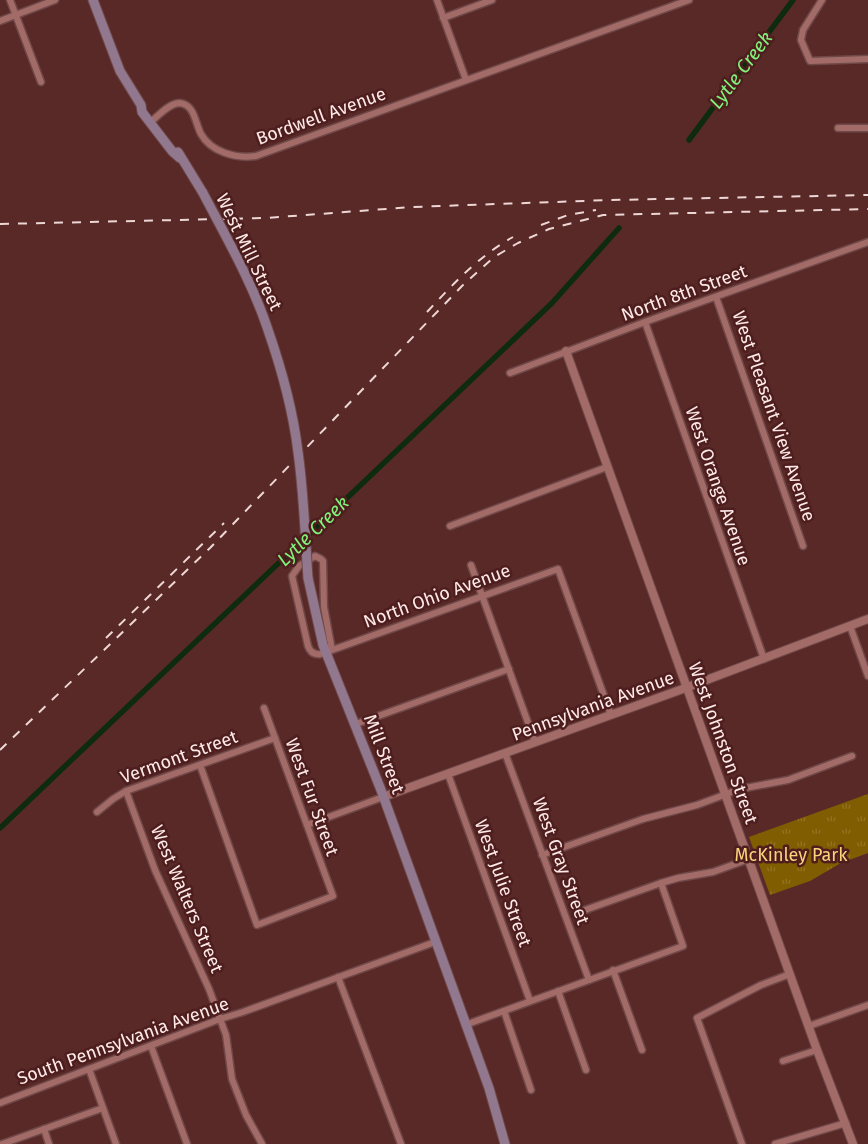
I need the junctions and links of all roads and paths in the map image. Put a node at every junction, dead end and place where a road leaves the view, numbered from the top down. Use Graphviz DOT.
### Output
graph roads {
  1 [pos="10,0"];
  2 [pos="55,0"];
  3 [pos="93,0"];
  4 [pos="436,0"];
  5 [pos="492,0"];
  6 [pos="689,0"];
  7 [pos="822,0"];
  8 [pos="16,15"];
  9 [pos="443,18"];
  10 [pos="0,21"];
  11 [pos="868,59"];
  12 [pos="466,80"];
  13 [pos="41,82"];
  14 [pos="141,105"];
  15 [pos="154,120"];
  16 [pos="838,128"];
  17 [pos="868,128"];
  18 [pos="180,158"];
  19 [pos="868,243"];
  20 [pos="716,297"];
  21 [pos="645,322"];
  22 [pos="566,351"];
  23 [pos="280,366"];
  24 [pos="510,373"];
  25 [pos="608,467"];
  26 [pos="450,526"];
  27 [pos="803,546"];
  28 [pos="471,565"];
  29 [pos="482,596"];
  30 [pos="868,620"];
  31 [pos="850,626"];
  32 [pos="329,651"];
  33 [pos="764,659"];
  34 [pos="509,669"];
  35 [pos="868,676"];
  36 [pos="687,688"];
  37 [pos="264,708"];
  38 [pos="611,714"];
  39 [pos="356,724"];
  40 [pos="275,738"];
  41 [pos="535,742"];
  42 [pos="505,753"];
  43 [pos="852,756"];
  44 [pos="200,765"];
  45 [pos="448,774"];
  46 [pos="126,791"];
  47 [pos="726,795"];
  48 [pos="383,797"];
  49 [pos="97,812"];
  50 [pos="307,825"];
  51 [pos="542,854"];
  52 [pos="749,859"];
  53 [pos="661,883"];
  54 [pos="585,910"];
  55 [pos="435,942"];
  56 [pos="613,970"];
  57 [pos="790,974"];
  58 [pos="338,977"];
  59 [pos="589,980"];
  60 [pos="558,991"];
  61 [pos="530,1001"];
  62 [pos="868,1005"];
  63 [pos="504,1011"];
  64 [pos="220,1019"];
  65 [pos="465,1025"];
  66 [pos="809,1026"];
  67 [pos="151,1046"];
  68 [pos="642,1050"];
  69 [pos="817,1050"];
  70 [pos="783,1061"];
  71 [pos="89,1069"];
  72 [pos="586,1070"];
  73 [pos="531,1090"];
  74 [pos="0,1103"];
  75 [pos="103,1108"];
  76 [pos="846,1123"];
  77 [pos="44,1129"];
  78 [pos="2,1144"];
  79 [pos="49,1144"];
  80 [pos="116,1144"];
  81 [pos="187,1144"];
  82 [pos="262,1144"];
  83 [pos="400,1144"];
  84 [pos="505,1144"];
  85 [pos="742,1144"];
  86 [pos="775,1144"];
  87 [pos="853,1144"];
  1 -- 8 [label="street"];
  2 -- 8 [label="street"];
  3 -- 14 [label="main road, West Mill Street"];
  4 -- 9 [label="street"];
  5 -- 9 [label="street"];
  6 -- 12 [label="street"];
  7 -- 11 [label="street"];
  8 -- 10 [label="street"];
  8 -- 13 [label="street"];
  9 -- 12 [label="street"];
  12 -- 15 [label="street, Bordwell Avenue"];
  14 -- 15 [label="main road, West Mill Street"];
  14 -- 18 [label="main road, West Mill Street"];
  15 -- 18 [label="main road, West Mill Street"];
  16 -- 17 [label="street"];
  18 -- 23 [label="main road, West Mill Street, bridge"];
  19 -- 20 [label="street, North 8th Street"];
  20 -- 21 [label="street, North 8th Street"];
  20 -- 27 [label="street, West Pleasant View Avenue"];
  21 -- 22 [label="street, North 8th Street"];
  21 -- 33 [label="street, West Orange Avenue"];
  22 -- 24 [label="street, North 8th Street"];
  22 -- 25 [label="street, West Johnston Street"];
  23 -- 32 [label="main road, Mill Street, bridge"];
  25 -- 26 [label="street"];
  25 -- 36 [label="street, West Johnston Street"];
  28 -- 29 [label="street"];
  29 -- 32 [label="street, North Ohio Avenue"];
  29 -- 34 [label="street"];
  29 -- 38 [label="street, North Ohio Avenue"];
  30 -- 31 [label="street, Pennsylvania Avenue"];
  31 -- 33 [label="street, Pennsylvania Avenue"];
  31 -- 35 [label="street"];
  32 -- 32 [label="street"];
  32 -- 39 [label="main road, Mill Street"];
  33 -- 36 [label="street, Pennsylvania Avenue"];
  34 -- 39 [label="street"];
  34 -- 41 [label="street"];
  36 -- 38 [label="street, Pennsylvania Avenue"];
  36 -- 47 [label="street, West Johnston Street"];
  37 -- 40 [label="street, West Fur Street"];
  38 -- 41 [label="street, Pennsylvania Avenue"];
  39 -- 48 [label="main road, Mill Street"];
  40 -- 44 [label="street, Vermont Street"];
  40 -- 50 [label="street, West Fur Street"];
  41 -- 42 [label="street, Pennsylvania Avenue"];
  42 -- 45 [label="street, Pennsylvania Avenue"];
  42 -- 51 [label="street, West Gray Street"];
  43 -- 47 [label="street"];
  44 -- 46 [label="street, Vermont Street"];
  44 -- 50 [label="street, West Fur Street"];
  45 -- 48 [label="street, Pennsylvania Avenue"];
  45 -- 61 [label="street, West Julie Street"];
  46 -- 49 [label="street, Vermont Street"];
  46 -- 64 [label="street, West Walters Street"];
  47 -- 51 [label="street"];
  47 -- 52 [label="street, West Johnston Street"];
  48 -- 50 [label="street"];
  48 -- 55 [label="main road, Mill Street"];
  51 -- 59 [label="street, West Gray Street"];
  52 -- 53 [label="street"];
  52 -- 57 [label="street, West Johnston Street"];
  53 -- 54 [label="street"];
  53 -- 56 [label="street"];
  55 -- 58 [label="street, South Pennsylvania Avenue"];
  55 -- 65 [label="main road, Mill Street"];
  56 -- 59 [label="street"];
  56 -- 68 [label="street"];
  57 -- 66 [label="street, West Johnston Street"];
  57 -- 85 [label="street"];
  58 -- 64 [label="street, South Pennsylvania Avenue"];
  58 -- 83 [label="street"];
  59 -- 60 [label="street"];
  60 -- 61 [label="street"];
  60 -- 72 [label="street"];
  61 -- 63 [label="street"];
  62 -- 66 [label="street"];
  63 -- 65 [label="street"];
  63 -- 73 [label="street"];
  64 -- 67 [label="street, South Pennsylvania Avenue"];
  64 -- 82 [label="street, West Walters Street"];
  65 -- 84 [label="main road, Mill Street"];
  66 -- 69 [label="street, West Johnston Street"];
  67 -- 71 [label="street, South Pennsylvania Avenue"];
  67 -- 81 [label="street"];
  69 -- 70 [label="street"];
  69 -- 76 [label="street, West Johnston Street"];
  71 -- 74 [label="street, South Pennsylvania Avenue"];
  71 -- 75 [label="street"];
  75 -- 77 [label="street"];
  75 -- 80 [label="street"];
  76 -- 86 [label="street"];
  76 -- 87 [label="street, West Johnston Street"];
  77 -- 78 [label="street"];
  77 -- 79 [label="street"];
}
